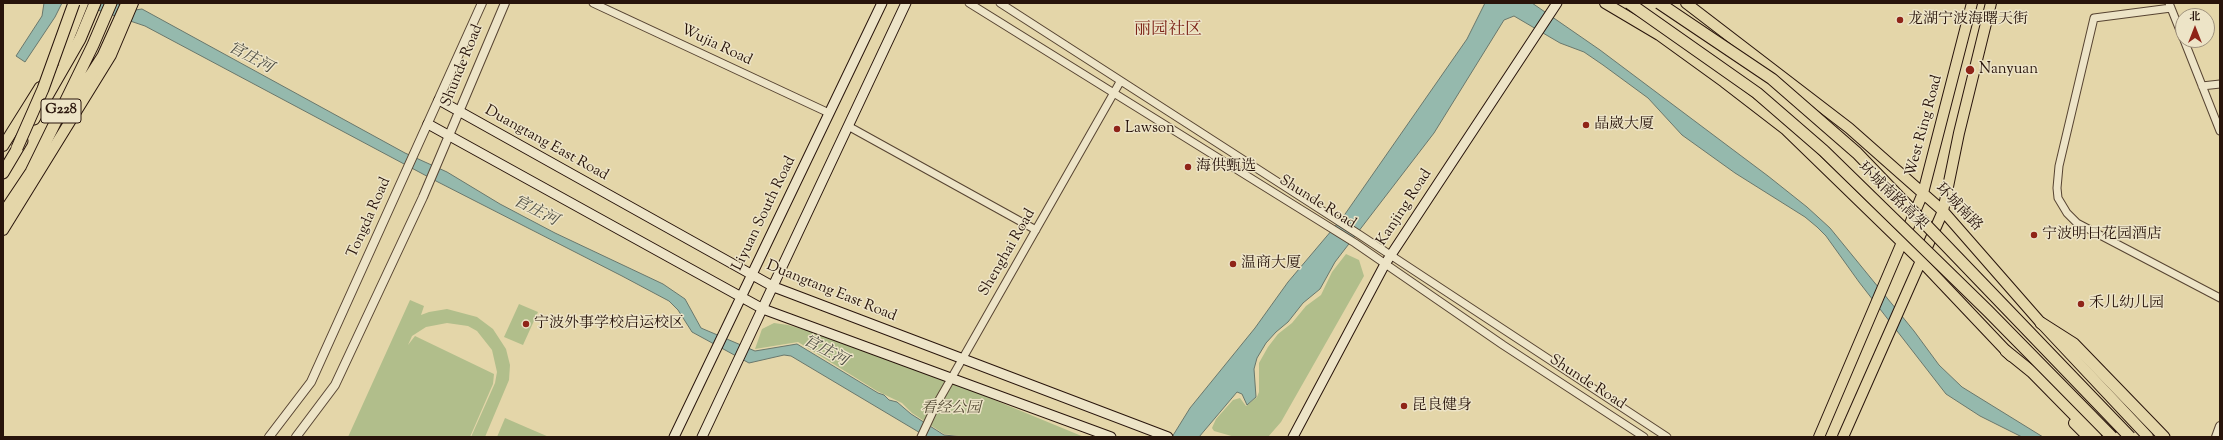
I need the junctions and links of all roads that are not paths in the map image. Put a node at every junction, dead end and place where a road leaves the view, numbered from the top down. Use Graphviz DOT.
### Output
graph roads {
  1 [pos="74,3"];
  2 [pos="83,3"];
  3 [pos="95,3"];
  4 [pos="111,3"];
  5 [pos="127,3"];
  6 [pos="133,3"];
  7 [pos="482,3"];
  8 [pos="505,3"];
  9 [pos="593,3"];
  10 [pos="882,3"];
  11 [pos="906,3"];
  12 [pos="968,3"];
  13 [pos="1000,3"];
  14 [pos="1557,3"];
  15 [pos="1605,3"];
  16 [pos="1629,3"];
  17 [pos="1660,3"];
  18 [pos="1686,3"];
  19 [pos="1972,3"];
  20 [pos="1991,3"];
  21 [pos="2170,6"];
  22 [pos="2175,19"];
  23 [pos="2187,48"];
  24 [pos="1120,82"];
  25 [pos="2220,84"];
  26 [pos="2202,86"];
  27 [pos="1113,94"];
  28 [pos="438,100"];
  29 [pos="460,112"];
  30 [pos="829,113"];
  31 [pos="427,126"];
  32 [pos="848,126"];
  33 [pos="2220,131"];
  34 [pos="449,138"];
  35 [pos="3,146"];
  36 [pos="17,148"];
  37 [pos="39,155"];
  38 [pos="3,173"];
  39 [pos="1923,194"];
  40 [pos="1943,211"];
  41 [pos="3,214"];
  42 [pos="3,230"];
  43 [pos="1036,230"];
  44 [pos="1902,243"];
  45 [pos="1391,255"];
  46 [pos="1921,261"];
  47 [pos="1385,264"];
  48 [pos="751,274"];
  49 [pos="774,286"];
  50 [pos="740,297"];
  51 [pos="2220,298"];
  52 [pos="763,310"];
  53 [pos="2041,323"];
  54 [pos="2006,351"];
  55 [pos="962,360"];
  56 [pos="952,378"];
  57 [pos="2220,426"];
  58 [pos="2162,435"];
  59 [pos="1166,436"];
  60 [pos="269,437"];
  61 [pos="296,437"];
  62 [pos="674,437"];
  63 [pos="702,437"];
  64 [pos="921,437"];
  65 [pos="1112,437"];
  66 [pos="1293,437"];
  67 [pos="1644,437"];
  68 [pos="1667,437"];
  69 [pos="1819,437"];
  70 [pos="1843,437"];
  71 [pos="2088,437"];
  72 [pos="2096,437"];
  73 [pos="2112,437"];
  74 [pos="2130,437"];
  75 [pos="2148,437"];
  76 [pos="2216,437"];
  1 -- 36 [label="highway, bridge"];
  2 -- 35 [label="main road"];
  3 -- 36 [label="highway, G228, bridge"];
  4 -- 37 [label="highway, G228"];
  5 -- 37 [label="highway"];
  6 -- 42 [label="main road"];
  7 -- 28 [label="street, Tongda Road"];
  8 -- 29 [label="street, Shunde Road"];
  9 -- 30 [label="street, Wujia Road"];
  10 -- 30 [label="main road, Liyuan South Road"];
  11 -- 32 [label="main road"];
  12 -- 27 [label="street, Shunde Road"];
  13 -- 24 [label="street, Shunde Road"];
  14 -- 45 [label="main road, Kanjing Road"];
  15 -- 44 [label="main road"];
  16 -- 73 [label="highway, 环城南路高架, bridge"];
  17 -- 74 [label="highway, 环城南路高架, bridge"];
  18 -- 39 [label="main road, 环城南路"];
  19 -- 39 [label="main road, West Ring Road"];
  20 -- 40 [label="main road"];
  21 -- 22 [label="street"];
  21 -- 51 [label="street"];
  23 -- 26 [label="street"];
  24 -- 27 [label="street, Shenghai Road"];
  24 -- 45 [label="street, Shunde Road"];
  25 -- 26 [label="street"];
  26 -- 33 [label="street"];
  27 -- 43 [label="street, Shenghai Road"];
  27 -- 47 [label="street, Shunde Road"];
  28 -- 29 [label="main road, Duangtang East Road"];
  28 -- 31 [label="street, Tongda Road"];
  29 -- 34 [label="street, Shunde Road"];
  29 -- 48 [label="main road, Duangtang East Road"];
  30 -- 48 [label="main road, Liyuan South Road"];
  31 -- 34 [label="main road"];
  31 -- 60 [label="street, Tongda Road"];
  32 -- 43 [label="street"];
  32 -- 49 [label="main road"];
  34 -- 50 [label="main road"];
  34 -- 61 [label="street"];
  36 -- 38 [label="highway, G228"];
  37 -- 41 [label="highway, G228"];
  39 -- 40 [label="main road, 环城南路"];
  39 -- 44 [label="main road, West Ring Road"];
  40 -- 46 [label="main road"];
  40 -- 53 [label="main road, 环城南路"];
  43 -- 55 [label="street, Shenghai Road"];
  44 -- 46 [label="main road"];
  44 -- 69 [label="main road, West Ring Road"];
  45 -- 47 [label="main road, Kanjing Road"];
  45 -- 68 [label="street, Shunde Road"];
  46 -- 54 [label="main road"];
  46 -- 70 [label="main road"];
  47 -- 66 [label="main road, Kanjing Road"];
  47 -- 67 [label="street, Shunde Road"];
  48 -- 49 [label="main road, Duangtang East Road"];
  48 -- 50 [label="main road, Liyuan South Road"];
  49 -- 52 [label="main road"];
  49 -- 55 [label="main road, Duangtang East Road"];
  50 -- 52 [label="main road"];
  50 -- 62 [label="main road, Liyuan South Road"];
  52 -- 56 [label="main road"];
  52 -- 63 [label="main road"];
  53 -- 58 [label="highway"];
  53 -- 75 [label="main road, 环城南路"];
  54 -- 71 [label="main road"];
  54 -- 72 [label="highway"];
  55 -- 56 [label="street, Shenghai Road"];
  55 -- 59 [label="main road, Duangtang East Road"];
  56 -- 64 [label="street, Shenghai Road"];
  56 -- 65 [label="main road"];
  57 -- 76 [label="street"];
}
